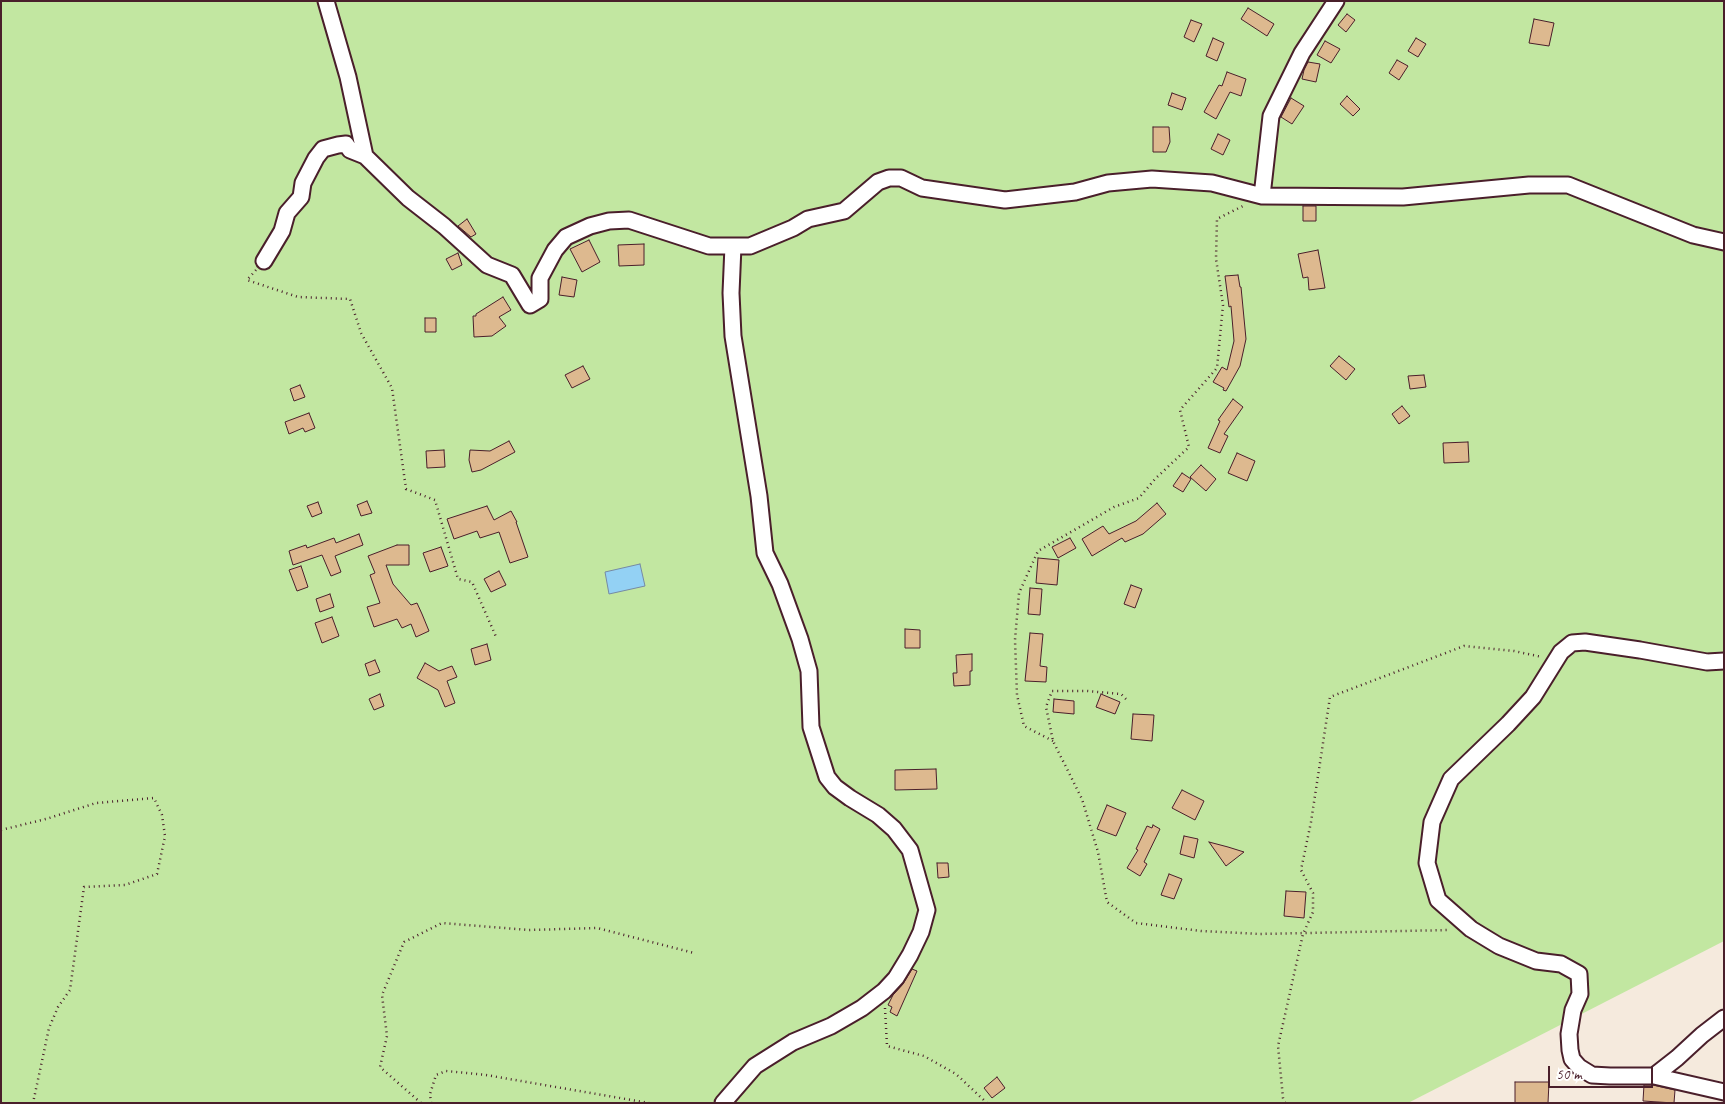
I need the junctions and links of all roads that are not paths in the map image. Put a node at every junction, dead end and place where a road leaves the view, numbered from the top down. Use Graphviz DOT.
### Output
graph roads {
  1 [pos="326,1"];
  2 [pos="1336,1"];
  3 [pos="365,156"];
  4 [pos="1262,196"];
  5 [pos="1724,242"];
  6 [pos="733,246"];
  7 [pos="264,261"];
  8 [pos="1724,661"];
  9 [pos="1724,1018"];
  10 [pos="1654,1076"];
  11 [pos="1718,1095"];
  12 [pos="724,1103"];
  1 -- 3 [label="street"];
  2 -- 4 [label="street"];
  3 -- 6 [label="street"];
  3 -- 7 [label="street"];
  4 -- 5 [label="street"];
  4 -- 6 [label="street"];
  6 -- 12 [label="street"];
  8 -- 10 [label="street"];
  9 -- 10 [label="street"];
  10 -- 11 [label="street"];
}
